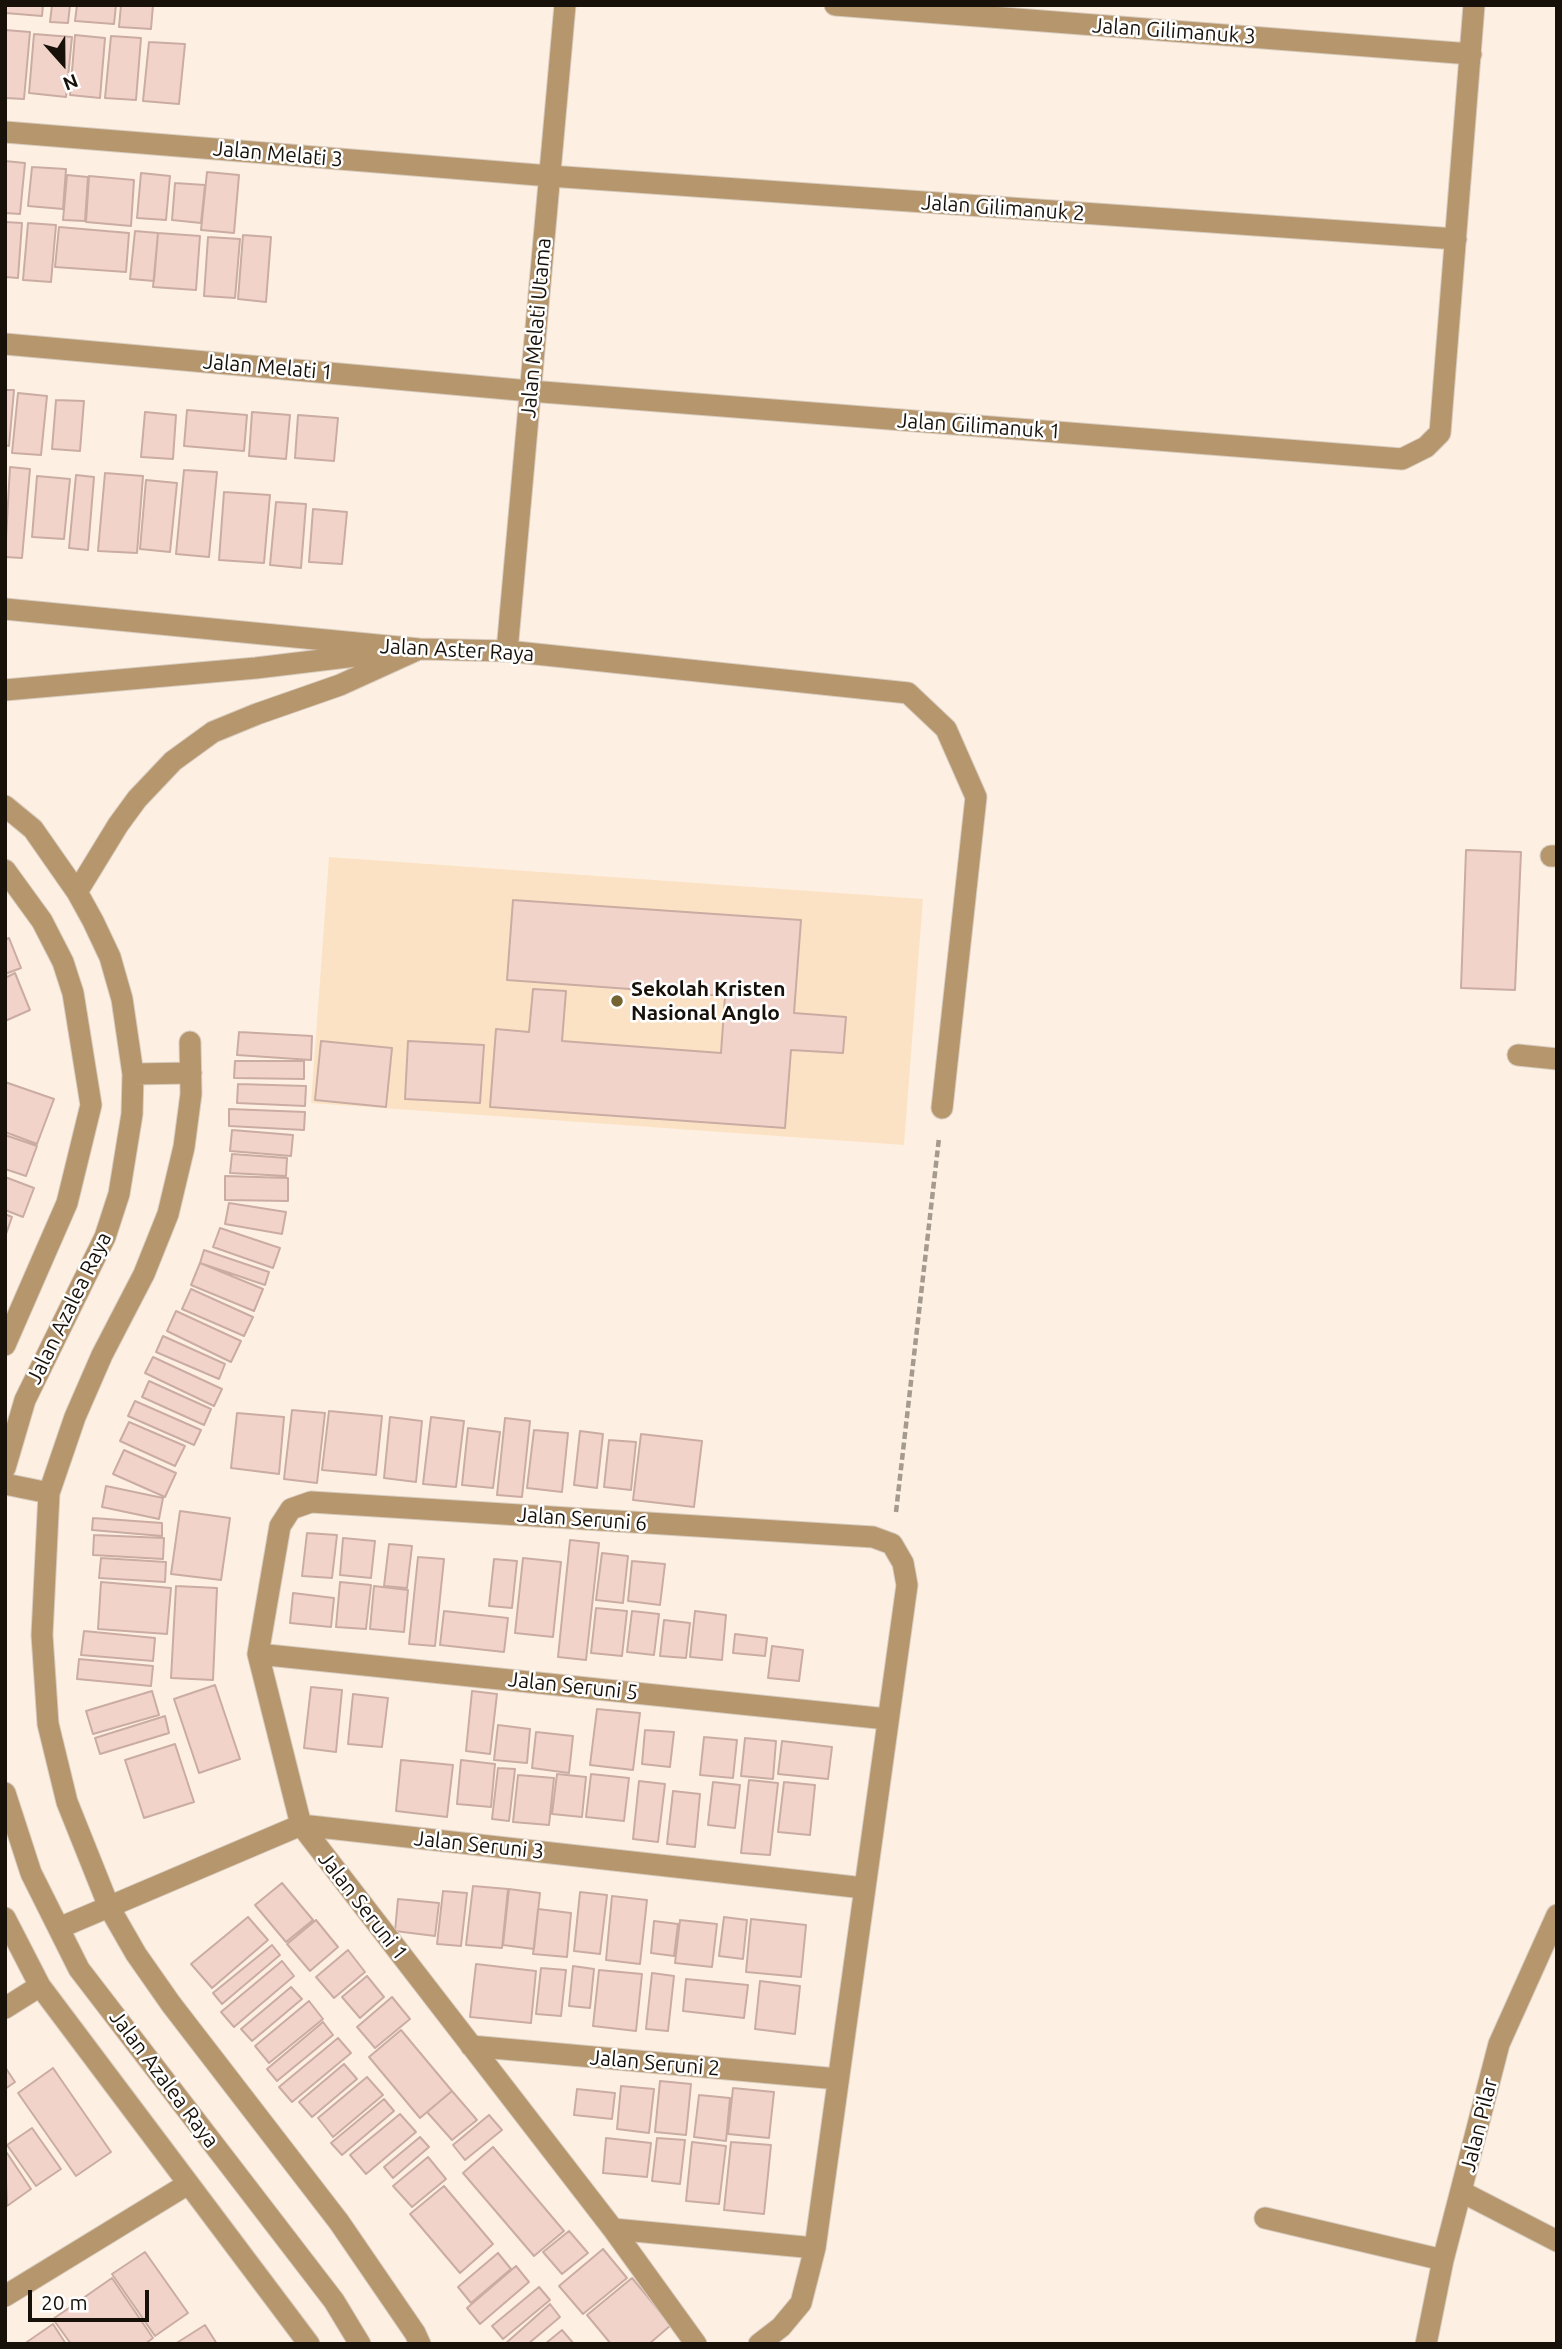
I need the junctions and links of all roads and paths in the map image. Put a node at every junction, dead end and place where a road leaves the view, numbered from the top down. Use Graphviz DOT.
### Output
graph roads {
  1 [pos="565,5"];
  2 [pos="835,5"];
  3 [pos="1474,5"];
  4 [pos="1471,54"];
  5 [pos="5,132"];
  6 [pos="550,176"];
  7 [pos="1455,239"];
  8 [pos="5,344"];
  9 [pos="530,391"];
  10 [pos="5,609"];
  11 [pos="419,649"];
  12 [pos="506,650"];
  13 [pos="5,690"];
  14 [pos="5,806"];
  15 [pos="5,870"];
  16 [pos="77,892"];
  17 [pos="190,1042"];
  18 [pos="1518,1055"];
  19 [pos="1557,1059"];
  20 [pos="191,1073"];
  21 [pos="133,1074"];
  22 [pos="942,1108"];
  23 [pos="5,1345"];
  24 [pos="5,1468"];
  25 [pos="5,1484"];
  26 [pos="49,1493"];
  27 [pos="280,1526"];
  28 [pos="892,1544"];
  29 [pos="258,1654"];
  30 [pos="887,1719"];
  31 [pos="5,1793"];
  32 [pos="301,1825"];
  33 [pos="864,1888"];
  34 [pos="109,1907"];
  35 [pos="1557,1915"];
  36 [pos="5,1918"];
  37 [pos="59,1928"];
  38 [pos="40,1986"];
  39 [pos="5,2008"];
  40 [pos="471,2046"];
  41 [pos="838,2079"];
  42 [pos="188,2184"];
  43 [pos="1462,2192"];
  44 [pos="1265,2218"];
  45 [pos="613,2229"];
  46 [pos="1557,2241"];
  47 [pos="815,2248"];
  48 [pos="1443,2260"];
  49 [pos="5,2296"];
  50 [pos="309,2344"];
  51 [pos="360,2344"];
  52 [pos="420,2344"];
  53 [pos="696,2344"];
  54 [pos="760,2344"];
  55 [pos="1426,2344"];
  1 -- 6 [label="street, Jalan Melati Utama"];
  2 -- 4 [label="street, Jalan Gilimanuk 3"];
  3 -- 4 [label="street"];
  4 -- 7 [label="street"];
  5 -- 6 [label="street, Jalan Melati 3"];
  6 -- 7 [label="street, Jalan Gilimanuk 2"];
  6 -- 9 [label="street, Jalan Melati Utama"];
  7 -- 9 [label="street, Jalan Gilimanuk 1"];
  8 -- 9 [label="street, Jalan Melati 1"];
  9 -- 12 [label="street, Jalan Melati Utama"];
  10 -- 11 [label="street, Jalan Aster Raya"];
  11 -- 12 [label="street, Jalan Aster Raya"];
  11 -- 13 [label="street"];
  11 -- 16 [label="street"];
  12 -- 22 [label="street, Jalan Aster Raya"];
  14 -- 16 [label="street, Jalan Azalea Raya"];
  15 -- 23 [label="street, Jalan Azalea Raya"];
  16 -- 21 [label="street, Jalan Azalea Raya"];
  17 -- 20 [label="street"];
  18 -- 19 [label="street"];
  20 -- 21 [label="street"];
  20 -- 26 [label="street"];
  21 -- 24 [label="street, Jalan Azalea Raya"];
  22 -- 28 [label="path"];
  25 -- 26 [label="street"];
  26 -- 34 [label="street"];
  27 -- 28 [label="street, Jalan Seruni 6"];
  27 -- 29 [label="street, Jalan Seruni 1"];
  28 -- 30 [label="street"];
  29 -- 30 [label="street, Jalan Seruni 5"];
  29 -- 32 [label="street, Jalan Seruni 1"];
  30 -- 33 [label="street"];
  31 -- 37 [label="street, Jalan Azalea Raya"];
  32 -- 33 [label="street, Jalan Seruni 3"];
  32 -- 34 [label="street, Jalan Seruni 3"];
  32 -- 40 [label="street, Jalan Seruni 1"];
  33 -- 41 [label="street"];
  34 -- 37 [label="street, Jalan Seruni 3"];
  34 -- 52 [label="street"];
  35 -- 43 [label="street, Jalan Pilar"];
  36 -- 38 [label="street, Jalan Azalea Raya"];
  37 -- 51 [label="street, Jalan Azalea Raya"];
  38 -- 39 [label="street"];
  38 -- 42 [label="street, Jalan Azalea Raya"];
  40 -- 41 [label="street, Jalan Seruni 2"];
  40 -- 45 [label="street, Jalan Seruni 1"];
  41 -- 47 [label="street"];
  42 -- 49 [label="street"];
  42 -- 50 [label="street, Jalan Azalea Raya"];
  43 -- 46 [label="street"];
  43 -- 48 [label="street, Jalan Pilar"];
  44 -- 48 [label="street"];
  45 -- 47 [label="street"];
  45 -- 53 [label="street, Jalan Seruni 1"];
  47 -- 54 [label="street"];
  48 -- 55 [label="street, Jalan Pilar"];
}
